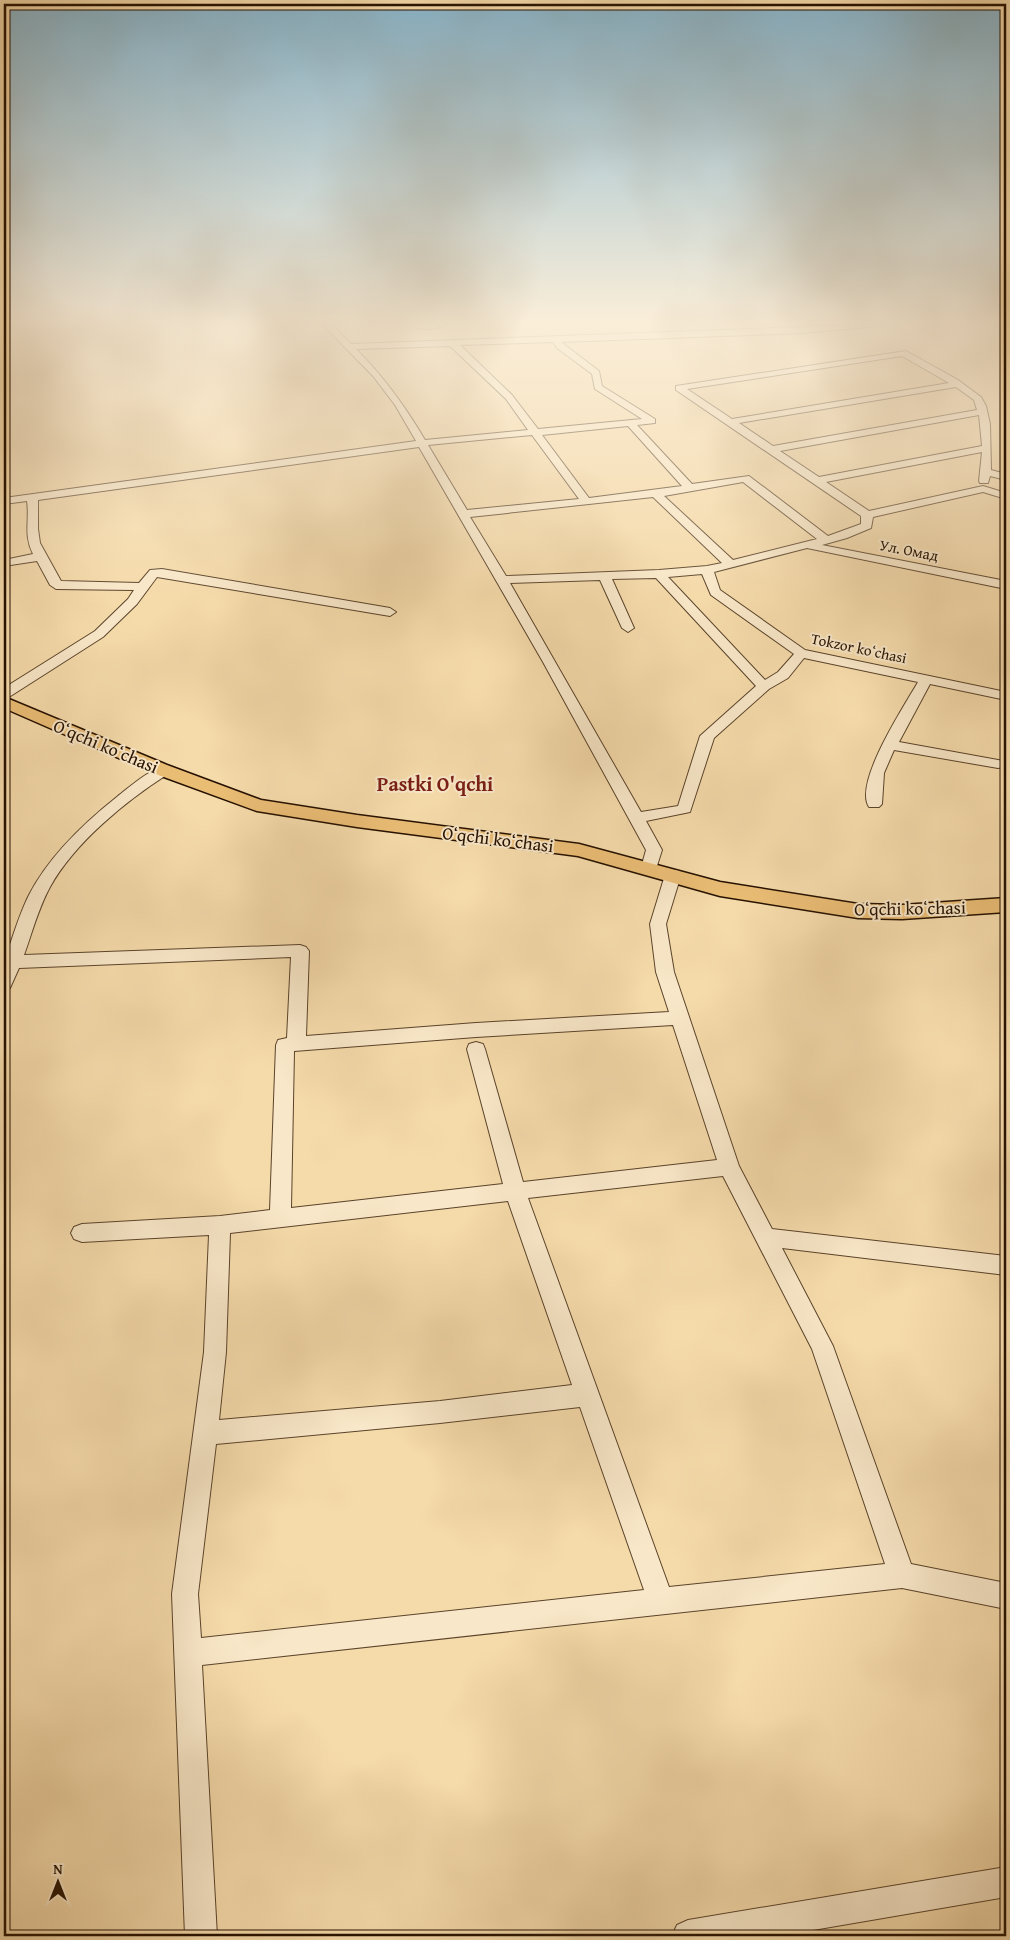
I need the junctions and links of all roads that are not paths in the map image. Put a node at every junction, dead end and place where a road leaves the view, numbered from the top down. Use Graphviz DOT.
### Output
graph roads {
  1 [pos="405,415"];
  2 [pos="523,415"];
  3 [pos="642,415"];
  4 [pos="719,415"];
  5 [pos="775,415"];
  6 [pos="968,415"];
  7 [pos="982,415"];
  8 [pos="730,422"];
  9 [pos="630,424"];
  10 [pos="536,432"];
  11 [pos="422,443"];
  12 [pos="987,448"];
  13 [pos="770,450"];
  14 [pos="986,472"];
  15 [pos="1006,478"];
  16 [pos="817,481"];
  17 [pos="689,488"];
  18 [pos="983,489"];
  19 [pos="656,494"];
  20 [pos="1006,496"];
  21 [pos="32,498"];
  22 [pos="586,501"];
  23 [pos="4,502"];
  24 [pos="464,514"];
  25 [pos="867,515"];
  26 [pos="825,540"];
  27 [pos="806,545"];
  28 [pos="39,557"];
  29 [pos="4,563"];
  30 [pos="730,564"];
  31 [pos="707,570"];
  32 [pos="659,574"];
  33 [pos="604,576"];
  34 [pos="502,580"];
  35 [pos="1006,585"];
  36 [pos="142,587"];
  37 [pos="390,612"];
  38 [pos="628,628"];
  39 [pos="802,653"];
  40 [pos="926,679"];
  41 [pos="764,686"];
  42 [pos="4,694"];
  43 [pos="1006,696"];
  44 [pos="4,702"];
  45 [pos="890,745"];
  46 [pos="998,764"];
  47 [pos="163,771"];
  48 [pos="874,804"];
  49 [pos="636,818"];
  50 [pos="649,868"];
  51 [pos="673,875"];
  52 [pos="1006,905"];
  53 [pos="8,962"];
  54 [pos="4,984"];
  55 [pos="679,1018"];
  56 [pos="296,1044"];
  57 [pos="476,1049"];
  58 [pos="729,1167"];
  59 [pos="515,1191"];
  60 [pos="280,1218"];
  61 [pos="220,1225"];
  62 [pos="82,1233"];
  63 [pos="766,1237"];
  64 [pos="1006,1265"];
  65 [pos="587,1395"];
  66 [pos="205,1433"];
  67 [pos="902,1575"];
  68 [pos="1006,1596"];
  69 [pos="661,1602"];
  70 [pos="189,1654"];
  71 [pos="1006,1882"];
  72 [pos="201,1936"];
  73 [pos="688,1936"];
  1 -- 11 [label="street"];
  2 -- 10 [label="street"];
  3 -- 9 [label="street"];
  4 -- 8 [label="street"];
  5 -- 8 [label="street"];
  6 -- 13 [label="street"];
  7 -- 12 [label="street"];
  8 -- 13 [label="street"];
  9 -- 10 [label="street"];
  9 -- 17 [label="street"];
  10 -- 11 [label="street"];
  10 -- 22 [label="street"];
  11 -- 21 [label="street"];
  11 -- 24 [label="street"];
  12 -- 14 [label="street"];
  12 -- 16 [label="street"];
  13 -- 16 [label="street"];
  14 -- 15 [label="street"];
  14 -- 18 [label="street"];
  16 -- 25 [label="street"];
  17 -- 19 [label="street"];
  17 -- 26 [label="street"];
  18 -- 20 [label="street"];
  18 -- 25 [label="street"];
  19 -- 22 [label="street"];
  19 -- 30 [label="street"];
  21 -- 23 [label="street"];
  21 -- 28 [label="street"];
  22 -- 24 [label="street"];
  24 -- 34 [label="street"];
  25 -- 26 [label="street"];
  26 -- 27 [label="street"];
  27 -- 30 [label="street"];
  27 -- 35 [label="street, Ул. Омад"];
  28 -- 29 [label="street"];
  28 -- 36 [label="street"];
  30 -- 31 [label="street"];
  31 -- 32 [label="street"];
  31 -- 39 [label="street, Tokzor koʻchasi"];
  32 -- 33 [label="street"];
  32 -- 41 [label="street"];
  33 -- 34 [label="street"];
  33 -- 38 [label="street"];
  34 -- 49 [label="street"];
  36 -- 37 [label="street"];
  36 -- 42 [label="street"];
  39 -- 40 [label="street, Tokzor koʻchasi"];
  39 -- 41 [label="street"];
  40 -- 43 [label="street, Tokzor koʻchasi"];
  40 -- 45 [label="street"];
  41 -- 49 [label="street"];
  44 -- 47 [label="main road, Oʻqchi koʻchasi"];
  45 -- 46 [label="street"];
  45 -- 48 [label="street"];
  47 -- 50 [label="main road, Oʻqchi koʻchasi"];
  47 -- 53 [label="street"];
  49 -- 50 [label="street"];
  50 -- 51 [label="main road, Oʻqchi koʻchasi"];
  51 -- 52 [label="main road, Oʻqchi koʻchasi"];
  51 -- 55 [label="street"];
  53 -- 54 [label="street"];
  53 -- 56 [label="street"];
  55 -- 56 [label="street"];
  55 -- 58 [label="street"];
  56 -- 60 [label="street"];
  57 -- 59 [label="street"];
  58 -- 59 [label="street"];
  58 -- 63 [label="street"];
  59 -- 60 [label="street"];
  59 -- 65 [label="street"];
  60 -- 61 [label="street"];
  61 -- 62 [label="street"];
  61 -- 66 [label="street"];
  63 -- 64 [label="street"];
  63 -- 67 [label="street"];
  65 -- 66 [label="street"];
  65 -- 69 [label="street"];
  66 -- 70 [label="street"];
  67 -- 68 [label="street"];
  67 -- 69 [label="street"];
  69 -- 70 [label="street"];
  70 -- 72 [label="street"];
  71 -- 73 [label="street"];
}
